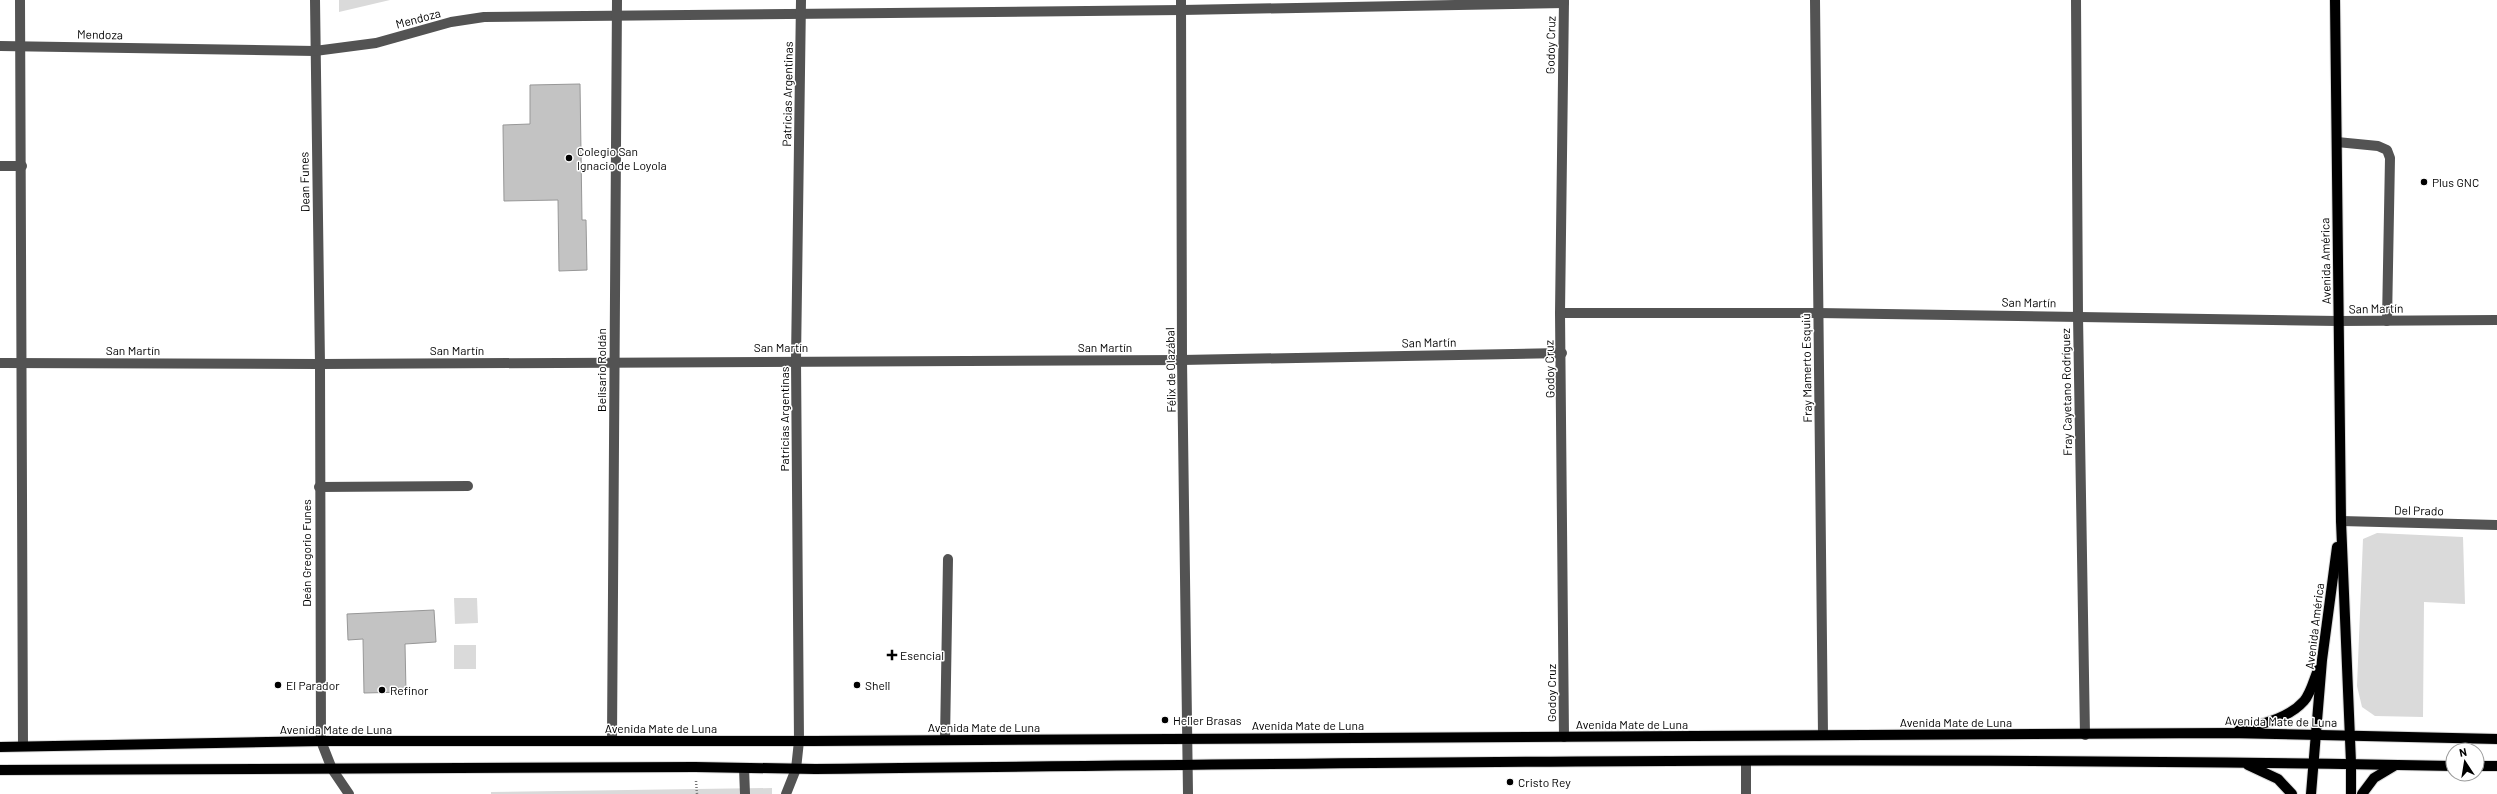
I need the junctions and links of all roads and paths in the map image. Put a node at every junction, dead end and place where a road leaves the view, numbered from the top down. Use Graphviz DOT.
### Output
graph roads {
  1 [pos="20,0"];
  2 [pos="315,0"];
  3 [pos="617,0"];
  4 [pos="800,0"];
  5 [pos="1815,0"];
  6 [pos="2076,0"];
  7 [pos="2335,0"];
  8 [pos="1564,1"];
  9 [pos="1181,5"];
  10 [pos="800,14"];
  11 [pos="617,15"];
  12 [pos="0,46"];
  13 [pos="21,46"];
  14 [pos="315,51"];
  15 [pos="2336,142"];
  16 [pos="0,166"];
  17 [pos="22,166"];
  18 [pos="1560,313"];
  19 [pos="1818,313"];
  20 [pos="2078,316"];
  21 [pos="2497,320"];
  22 [pos="2338,321"];
  23 [pos="2387,321"];
  24 [pos="1562,353"];
  25 [pos="796,360"];
  26 [pos="1182,360"];
  27 [pos="614,362"];
  28 [pos="0,363"];
  29 [pos="22,363"];
  30 [pos="320,364"];
  31 [pos="468,486"];
  32 [pos="319,487"];
  33 [pos="2341,521"];
  34 [pos="2497,525"];
  35 [pos="948,559"];
  36 [pos="2322,660"];
  37 [pos="2228,733"];
  38 [pos="1823,735"];
  39 [pos="2085,735"];
  40 [pos="2316,735"];
  41 [pos="2350,736"];
  42 [pos="1564,737"];
  43 [pos="1188,739"];
  44 [pos="2497,739"];
  45 [pos="612,740"];
  46 [pos="945,740"];
  47 [pos="321,741"];
  48 [pos="799,741"];
  49 [pos="23,746"];
  50 [pos="0,747"];
  51 [pos="1746,761"];
  52 [pos="2233,762"];
  53 [pos="2313,763"];
  54 [pos="2351,763"];
  55 [pos="2396,764"];
  56 [pos="1188,765"];
  57 [pos="2445,766"];
  58 [pos="2485,766"];
  59 [pos="2497,766"];
  60 [pos="744,768"];
  61 [pos="332,769"];
  62 [pos="796,769"];
  63 [pos="0,770"];
  64 [pos="349,794"];
  65 [pos="745,794"];
  66 [pos="786,794"];
  67 [pos="1188,794"];
  68 [pos="1746,794"];
  69 [pos="2292,794"];
  70 [pos="2311,794"];
  71 [pos="2351,794"];
  72 [pos="2362,794"];
  1 -- 13 [label="street"];
  2 -- 14 [label="street, Dean Funes"];
  3 -- 11 [label="street, Belisario Roldán"];
  4 -- 10 [label="street, Patricias Argentinas"];
  5 -- 19 [label="street, Fray Mamerto Esquiú"];
  6 -- 20 [label="street, Fray Cayetano Rodríguez"];
  7 -- 15 [label="main road, Avenida América"];
  8 -- 9 [label="street, Mendoza"];
  8 -- 18 [label="street, Godoy Cruz"];
  9 -- 10 [label="street, Mendoza"];
  9 -- 26 [label="street, Félix de Olazábal"];
  10 -- 11 [label="street, Mendoza"];
  10 -- 25 [label="street, Patricias Argentinas"];
  11 -- 14 [label="street, Mendoza"];
  11 -- 27 [label="street, Belisario Roldán"];
  12 -- 13 [label="street, Mendoza"];
  13 -- 14 [label="street, Mendoza"];
  13 -- 17 [label="street"];
  14 -- 30 [label="street, Dean Funes"];
  15 -- 22 [label="main road, Avenida América"];
  15 -- 23 [label="street"];
  16 -- 17 [label="street"];
  17 -- 29 [label="street"];
  18 -- 19 [label="street, San Martín"];
  18 -- 24 [label="street, Godoy Cruz"];
  19 -- 20 [label="street, San Martín"];
  19 -- 38 [label="street, Fray Mamerto Esquiú"];
  20 -- 22 [label="street, San Martín"];
  20 -- 39 [label="street, Fray Cayetano Rodríguez"];
  21 -- 23 [label="street, San Martín"];
  22 -- 23 [label="street, San Martín"];
  22 -- 33 [label="main road, Avenida América"];
  24 -- 26 [label="street, San Martín"];
  24 -- 42 [label="street, Godoy Cruz"];
  25 -- 26 [label="street, San Martín"];
  25 -- 27 [label="street, San Martín"];
  25 -- 48 [label="street, Patricias Argentinas"];
  26 -- 43 [label="street, Félix de Olazábal"];
  27 -- 30 [label="street, San Martín"];
  27 -- 45 [label="street, Belisario Roldán"];
  28 -- 29 [label="street, San Martín"];
  29 -- 30 [label="street, San Martín"];
  29 -- 49 [label="street"];
  30 -- 32 [label="street, Deán Gregorio Funes"];
  31 -- 32 [label="street"];
  32 -- 47 [label="street, Deán Gregorio Funes"];
  33 -- 34 [label="street, Del Prado"];
  33 -- 36 [label="main road, Avenida América"];
  33 -- 41 [label="main road, Avenida América"];
  35 -- 46 [label="street"];
  36 -- 37 [label="main road"];
  36 -- 40 [label="main road, Avenida América"];
  37 -- 39 [label="main road, Avenida Mate de Luna"];
  37 -- 40 [label="main road, Avenida Mate de Luna"];
  38 -- 39 [label="main road, Avenida Mate de Luna"];
  38 -- 42 [label="main road, Avenida Mate de Luna"];
  40 -- 41 [label="main road, Avenida Mate de Luna"];
  40 -- 53 [label="main road, Avenida América"];
  41 -- 44 [label="main road, Avenida Mate de Luna"];
  41 -- 54 [label="main road, Avenida América"];
  42 -- 43 [label="main road, Avenida Mate de Luna"];
  43 -- 46 [label="main road, Avenida Mate de Luna"];
  43 -- 56 [label="street, Félix de Olazábal"];
  45 -- 47 [label="main road, Avenida Mate de Luna"];
  45 -- 48 [label="main road, Avenida Mate de Luna"];
  46 -- 48 [label="main road, Avenida Mate de Luna"];
  47 -- 49 [label="main road, Avenida Mate de Luna"];
  47 -- 61 [label="street"];
  48 -- 62 [label="street, Patricias Argentinas"];
  49 -- 50 [label="main road, Avenida Mate de Luna"];
  51 -- 52 [label="main road"];
  51 -- 56 [label="main road"];
  51 -- 68 [label="street"];
  52 -- 53 [label="main road"];
  52 -- 69 [label="main road"];
  53 -- 54 [label="main road"];
  53 -- 70 [label="main road, Avenida América"];
  54 -- 55 [label="main road"];
  54 -- 71 [label="main road, Avenida América"];
  55 -- 57 [label="main road"];
  55 -- 72 [label="main road"];
  56 -- 62 [label="main road"];
  56 -- 67 [label="street, Félix de Olazábal"];
  58 -- 59 [label="main road"];
  60 -- 61 [label="main road"];
  60 -- 62 [label="main road"];
  60 -- 65 [label="street"];
  61 -- 63 [label="main road"];
  61 -- 64 [label="street"];
  62 -- 66 [label="street, Patricias Argentinas"];
}
